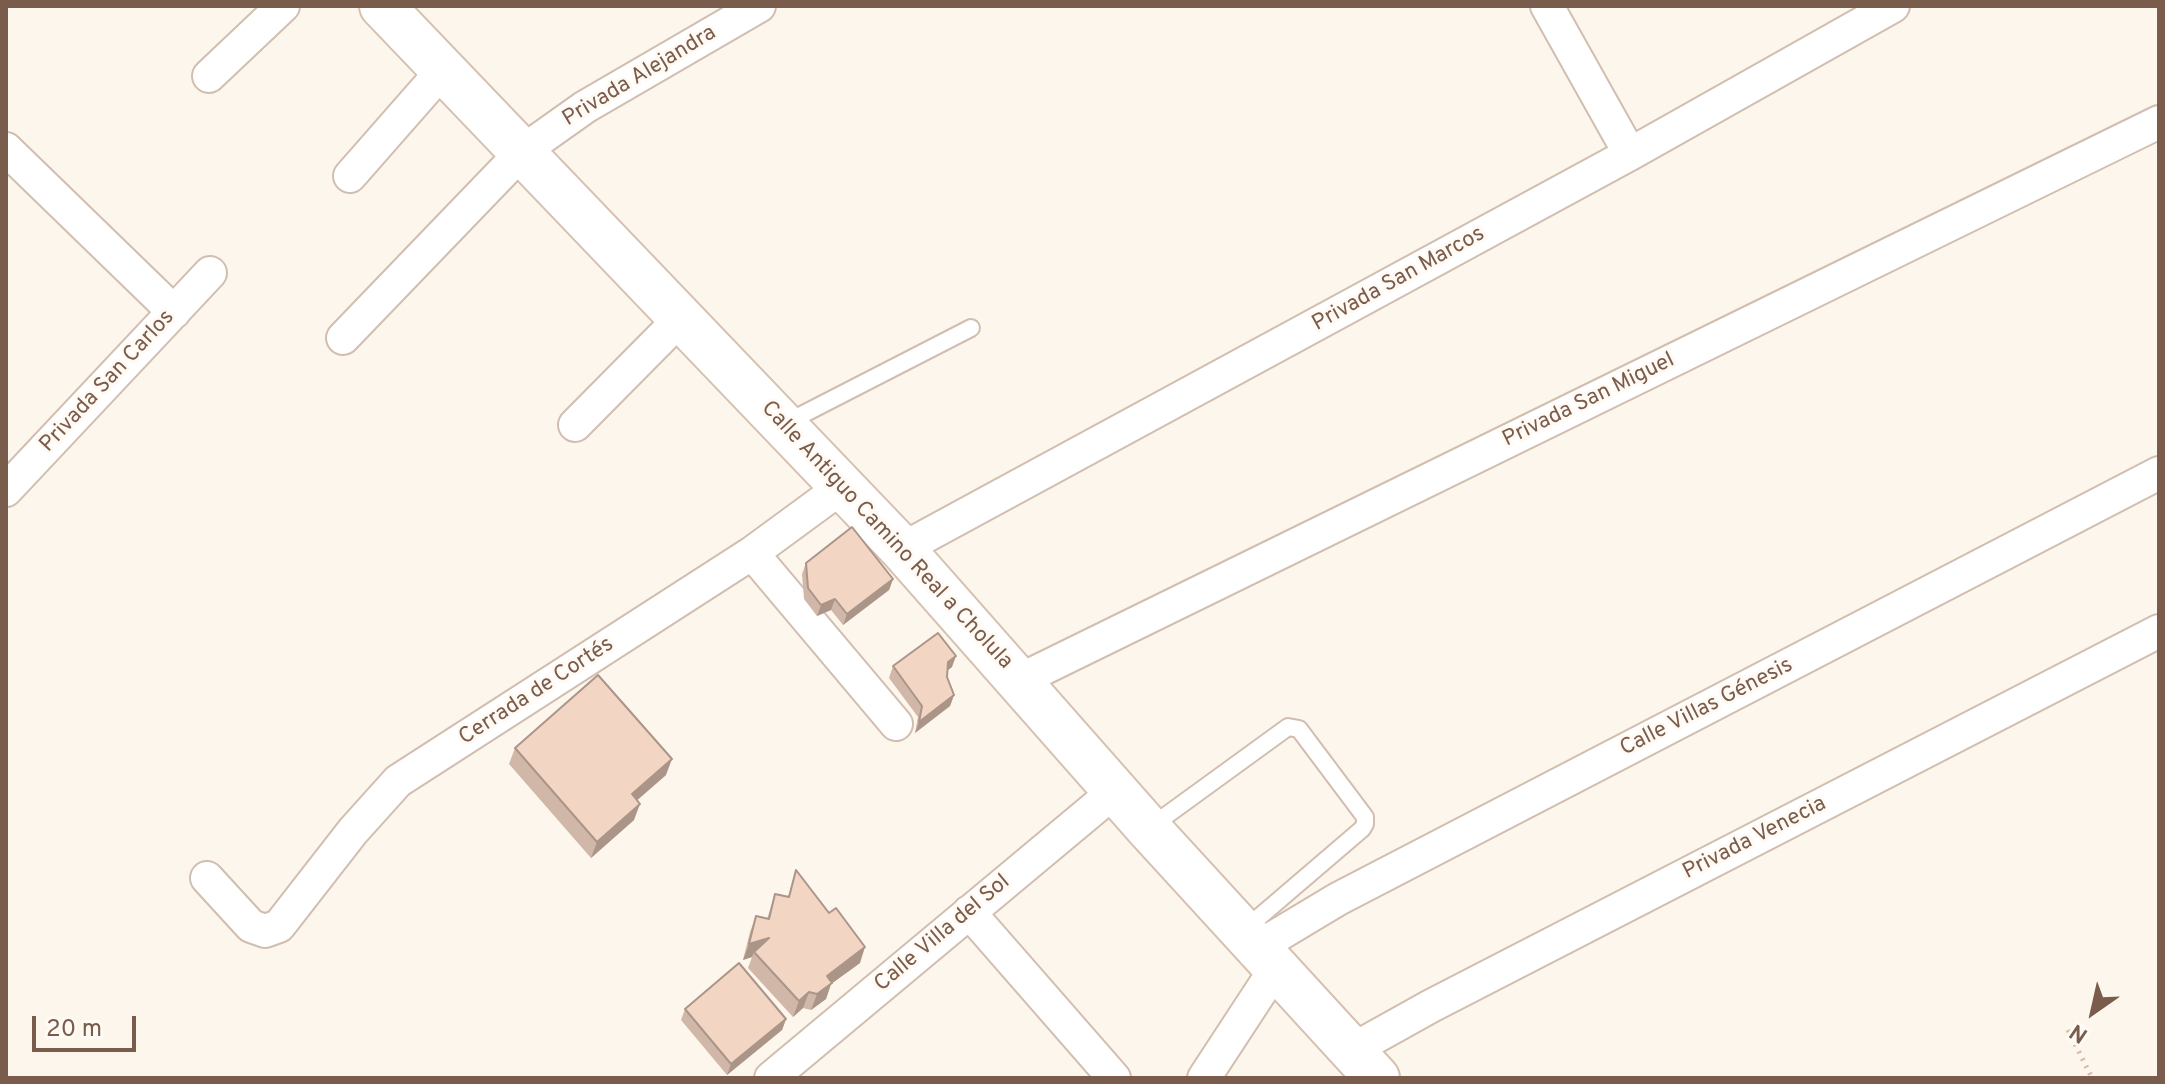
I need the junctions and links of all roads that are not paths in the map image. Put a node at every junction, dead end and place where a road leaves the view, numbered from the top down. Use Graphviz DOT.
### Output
graph roads {
  1 [pos="283,6"];
  2 [pos="382,6"];
  3 [pos="759,6"];
  4 [pos="1547,6"];
  5 [pos="1893,6"];
  6 [pos="443,70"];
  7 [pos="209,76"];
  8 [pos="2159,122"];
  9 [pos="6,149"];
  10 [pos="523,151"];
  11 [pos="1630,154"];
  12 [pos="350,176"];
  13 [pos="210,273"];
  14 [pos="174,312"];
  15 [pos="682,317"];
  16 [pos="971,328"];
  17 [pos="343,338"];
  18 [pos="783,424"];
  19 [pos="575,425"];
  20 [pos="2159,473"];
  21 [pos="842,487"];
  22 [pos="6,490"];
  23 [pos="902,549"];
  24 [pos="752,553"];
  25 [pos="2159,631"];
  26 [pos="1020,680"];
  27 [pos="896,724"];
  28 [pos="1115,791"];
  29 [pos="1148,828"];
  30 [pos="207,878"];
  31 [pos="969,912"];
  32 [pos="1259,949"];
  33 [pos="1364,1064"];
  34 [pos="771,1078"];
  35 [pos="1114,1078"];
  36 [pos="1204,1078"];
  1 -- 7 [label="street"];
  2 -- 6 [label="main road, Calle Antiguo Camino Real a Cholula"];
  3 -- 10 [label="street, Privada Alejandra"];
  4 -- 11 [label="street"];
  5 -- 11 [label="street, Privada San Marcos"];
  6 -- 10 [label="main road, Calle Antiguo Camino Real a Cholula"];
  6 -- 12 [label="street"];
  8 -- 26 [label="street, Privada San Miguel"];
  9 -- 14 [label="street"];
  10 -- 15 [label="main road, Calle Antiguo Camino Real a Cholula"];
  10 -- 17 [label="street, Privada Alejandra"];
  11 -- 23 [label="street, Privada San Marcos"];
  13 -- 14 [label="street, Privada San Carlos"];
  14 -- 22 [label="street, Privada San Carlos"];
  15 -- 18 [label="main road, Calle Antiguo Camino Real a Cholula"];
  15 -- 19 [label="street"];
  16 -- 18 [label="lane"];
  18 -- 21 [label="main road, Calle Antiguo Camino Real a Cholula"];
  20 -- 32 [label="street, Calle Villas Génesis"];
  21 -- 23 [label="main road, Calle Antiguo Camino Real a Cholula"];
  21 -- 24 [label="street, Cerrada de Cortés"];
  23 -- 26 [label="main road, Calle Antiguo Camino Real a Cholula"];
  24 -- 27 [label="street"];
  24 -- 30 [label="street, Cerrada de Cortés"];
  25 -- 33 [label="street, Privada Venecia"];
  26 -- 28 [label="main road, Calle Antiguo Camino Real a Cholula"];
  28 -- 29 [label="main road, Calle Antiguo Camino Real a Cholula"];
  28 -- 31 [label="street, Calle Villa del Sol"];
  29 -- 32 [label="main road, Calle Antiguo Camino Real a Cholula"];
  29 -- 32 [label="lane"];
  31 -- 34 [label="street, Calle Villa del Sol"];
  31 -- 35 [label="street"];
  32 -- 33 [label="main road, Calle Antiguo Camino Real a Cholula"];
  32 -- 36 [label="street"];
}
